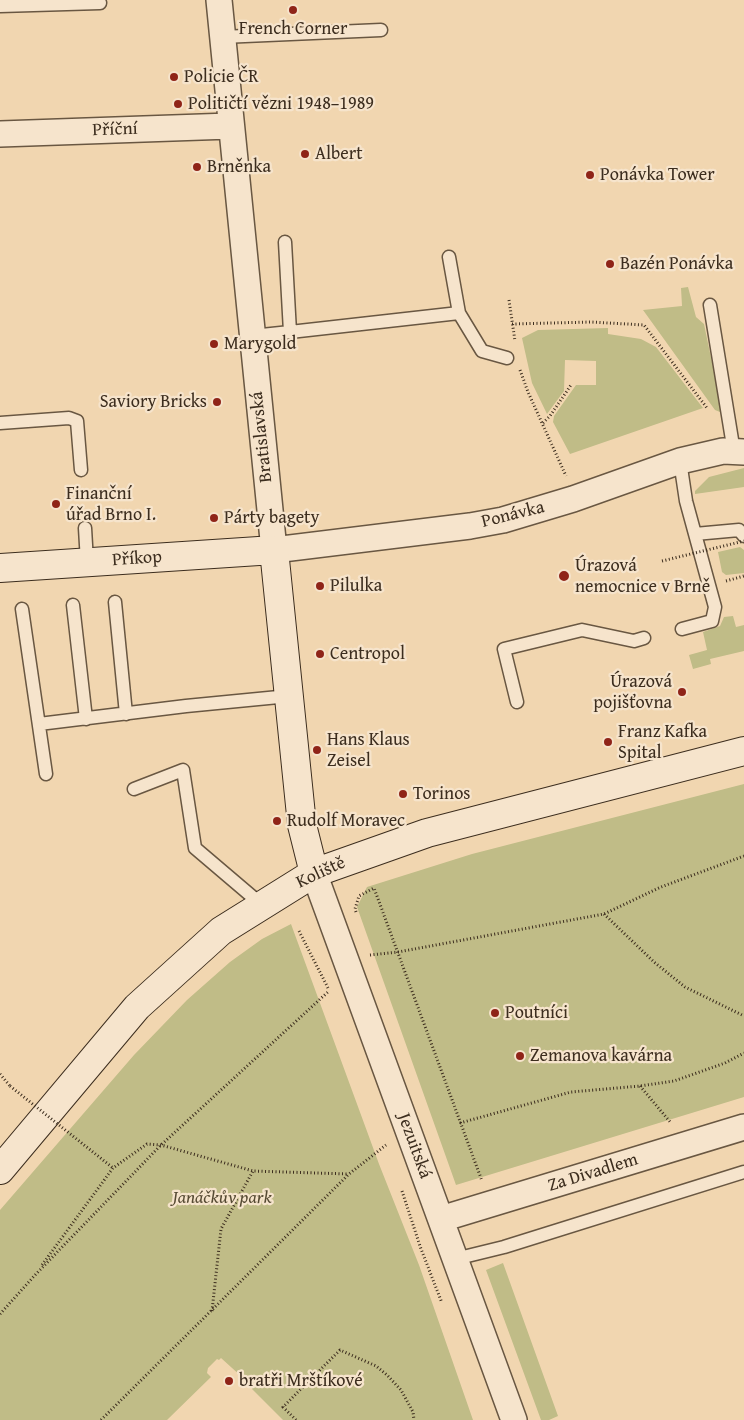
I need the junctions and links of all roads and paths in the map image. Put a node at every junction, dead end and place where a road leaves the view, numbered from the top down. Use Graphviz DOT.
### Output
graph roads {
  1 [pos="219,0"];
  2 [pos="100,3"];
  3 [pos="0,6"];
  4 [pos="381,30"];
  5 [pos="222,37"];
  6 [pos="230,126"];
  7 [pos="0,134"];
  8 [pos="285,242"];
  9 [pos="449,257"];
  10 [pos="509,300"];
  11 [pos="710,305"];
  12 [pos="459,313"];
  13 [pos="512,324"];
  14 [pos="290,332"];
  15 [pos="252,336"];
  16 [pos="512,360"];
  17 [pos="571,385"];
  18 [pos="710,412"];
  19 [pos="0,423"];
  20 [pos="543,423"];
  21 [pos="739,452"];
  22 [pos="680,461"];
  23 [pos="81,470"];
  24 [pos="564,472"];
  25 [pos="85,528"];
  26 [pos="695,534"];
  27 [pos="744,536"];
  28 [pos="744,542"];
  29 [pos="274,550"];
  30 [pos="662,561"];
  31 [pos="87,562"];
  32 [pos="0,568"];
  33 [pos="744,576"];
  34 [pos="721,584"];
  35 [pos="115,602"];
  36 [pos="74,605"];
  37 [pos="22,609"];
  38 [pos="682,629"];
  39 [pos="644,638"];
  40 [pos="289,696"];
  41 [pos="517,702"];
  42 [pos="126,714"];
  43 [pos="86,719"];
  44 [pos="39,724"];
  45 [pos="744,751"];
  46 [pos="46,774"];
  47 [pos="134,789"];
  48 [pos="744,856"];
  49 [pos="314,872"];
  50 [pos="262,905"];
  51 [pos="604,914"];
  52 [pos="358,918"];
  53 [pos="367,946"];
  54 [pos="398,952"];
  55 [pos="370,955"];
  56 [pos="374,964"];
  57 [pos="329,991"];
  58 [pos="744,1016"];
  59 [pos="744,1053"];
  60 [pos="0,1074"];
  61 [pos="640,1086"];
  62 [pos="460,1123"];
  63 [pos="744,1127"];
  64 [pos="675,1128"];
  65 [pos="161,1145"];
  66 [pos="386,1145"];
  67 [pos="113,1168"];
  68 [pos="0,1170"];
  69 [pos="253,1171"];
  70 [pos="744,1172"];
  71 [pos="349,1174"];
  72 [pos="399,1183"];
  73 [pos="484,1186"];
  74 [pos="441,1220"];
  75 [pos="421,1249"];
  76 [pos="455,1259"];
  77 [pos="36,1274"];
  78 [pos="212,1312"];
  79 [pos="0,1314"];
  80 [pos="102,1420"];
  81 [pos="296,1420"];
  82 [pos="414,1420"];
  83 [pos="514,1420"];
  1 -- 5 [label="street, Bratislavská"];
  2 -- 3 [label="lane"];
  4 -- 5 [label="lane"];
  5 -- 6 [label="street, Bratislavská"];
  6 -- 7 [label="street, Příční"];
  6 -- 15 [label="street, Bratislavská"];
  8 -- 14 [label="lane"];
  9 -- 12 [label="lane"];
  10 -- 13 [label="path"];
  11 -- 21 [label="lane"];
  12 -- 14 [label="lane"];
  12 -- 16 [label="lane"];
  13 -- 16 [label="path"];
  13 -- 18 [label="path"];
  14 -- 15 [label="lane"];
  15 -- 29 [label="street, Bratislavská"];
  16 -- 20 [label="path"];
  17 -- 20 [label="path"];
  19 -- 23 [label="lane"];
  20 -- 24 [label="path"];
  21 -- 22 [label="street, Ponávka"];
  22 -- 26 [label="lane"];
  22 -- 29 [label="street, Ponávka"];
  25 -- 31 [label="lane"];
  26 -- 27 [label="lane"];
  26 -- 38 [label="lane"];
  28 -- 30 [label="path, bridge"];
  29 -- 31 [label="main road, Příkop"];
  29 -- 40 [label="main road, Bratislavská"];
  31 -- 32 [label="main road, Příkop"];
  33 -- 34 [label="path"];
  35 -- 42 [label="lane"];
  36 -- 43 [label="lane"];
  37 -- 44 [label="lane"];
  39 -- 41 [label="lane"];
  40 -- 42 [label="lane"];
  40 -- 49 [label="main road, Bratislavská"];
  42 -- 43 [label="lane"];
  43 -- 44 [label="lane"];
  44 -- 46 [label="lane"];
  45 -- 49 [label="main road, Koliště"];
  47 -- 50 [label="lane"];
  48 -- 51 [label="path"];
  49 -- 50 [label="main road, Koliště"];
  49 -- 74 [label="street, Jezuitská"];
  50 -- 68 [label="main road, Koliště"];
  51 -- 54 [label="path"];
  51 -- 58 [label="path"];
  52 -- 54 [label="path"];
  53 -- 55 [label="path"];
  54 -- 55 [label="path"];
  54 -- 62 [label="path"];
  55 -- 56 [label="path"];
  57 -- 65 [label="path"];
  59 -- 61 [label="path"];
  60 -- 67 [label="path, bridge"];
  61 -- 62 [label="path"];
  61 -- 64 [label="path"];
  62 -- 73 [label="path"];
  63 -- 74 [label="street, Za Divadlem"];
  65 -- 67 [label="path"];
  65 -- 69 [label="path"];
  65 -- 77 [label="path"];
  66 -- 71 [label="path"];
  67 -- 77 [label="path"];
  69 -- 71 [label="path"];
  69 -- 78 [label="path"];
  70 -- 76 [label="lane"];
  71 -- 78 [label="path"];
  72 -- 75 [label="path"];
  74 -- 76 [label="street, Jezuitská"];
  76 -- 83 [label="street, Jezuitská"];
  77 -- 79 [label="path"];
  78 -- 80 [label="path"];
  81 -- 82 [label="path"];
}
